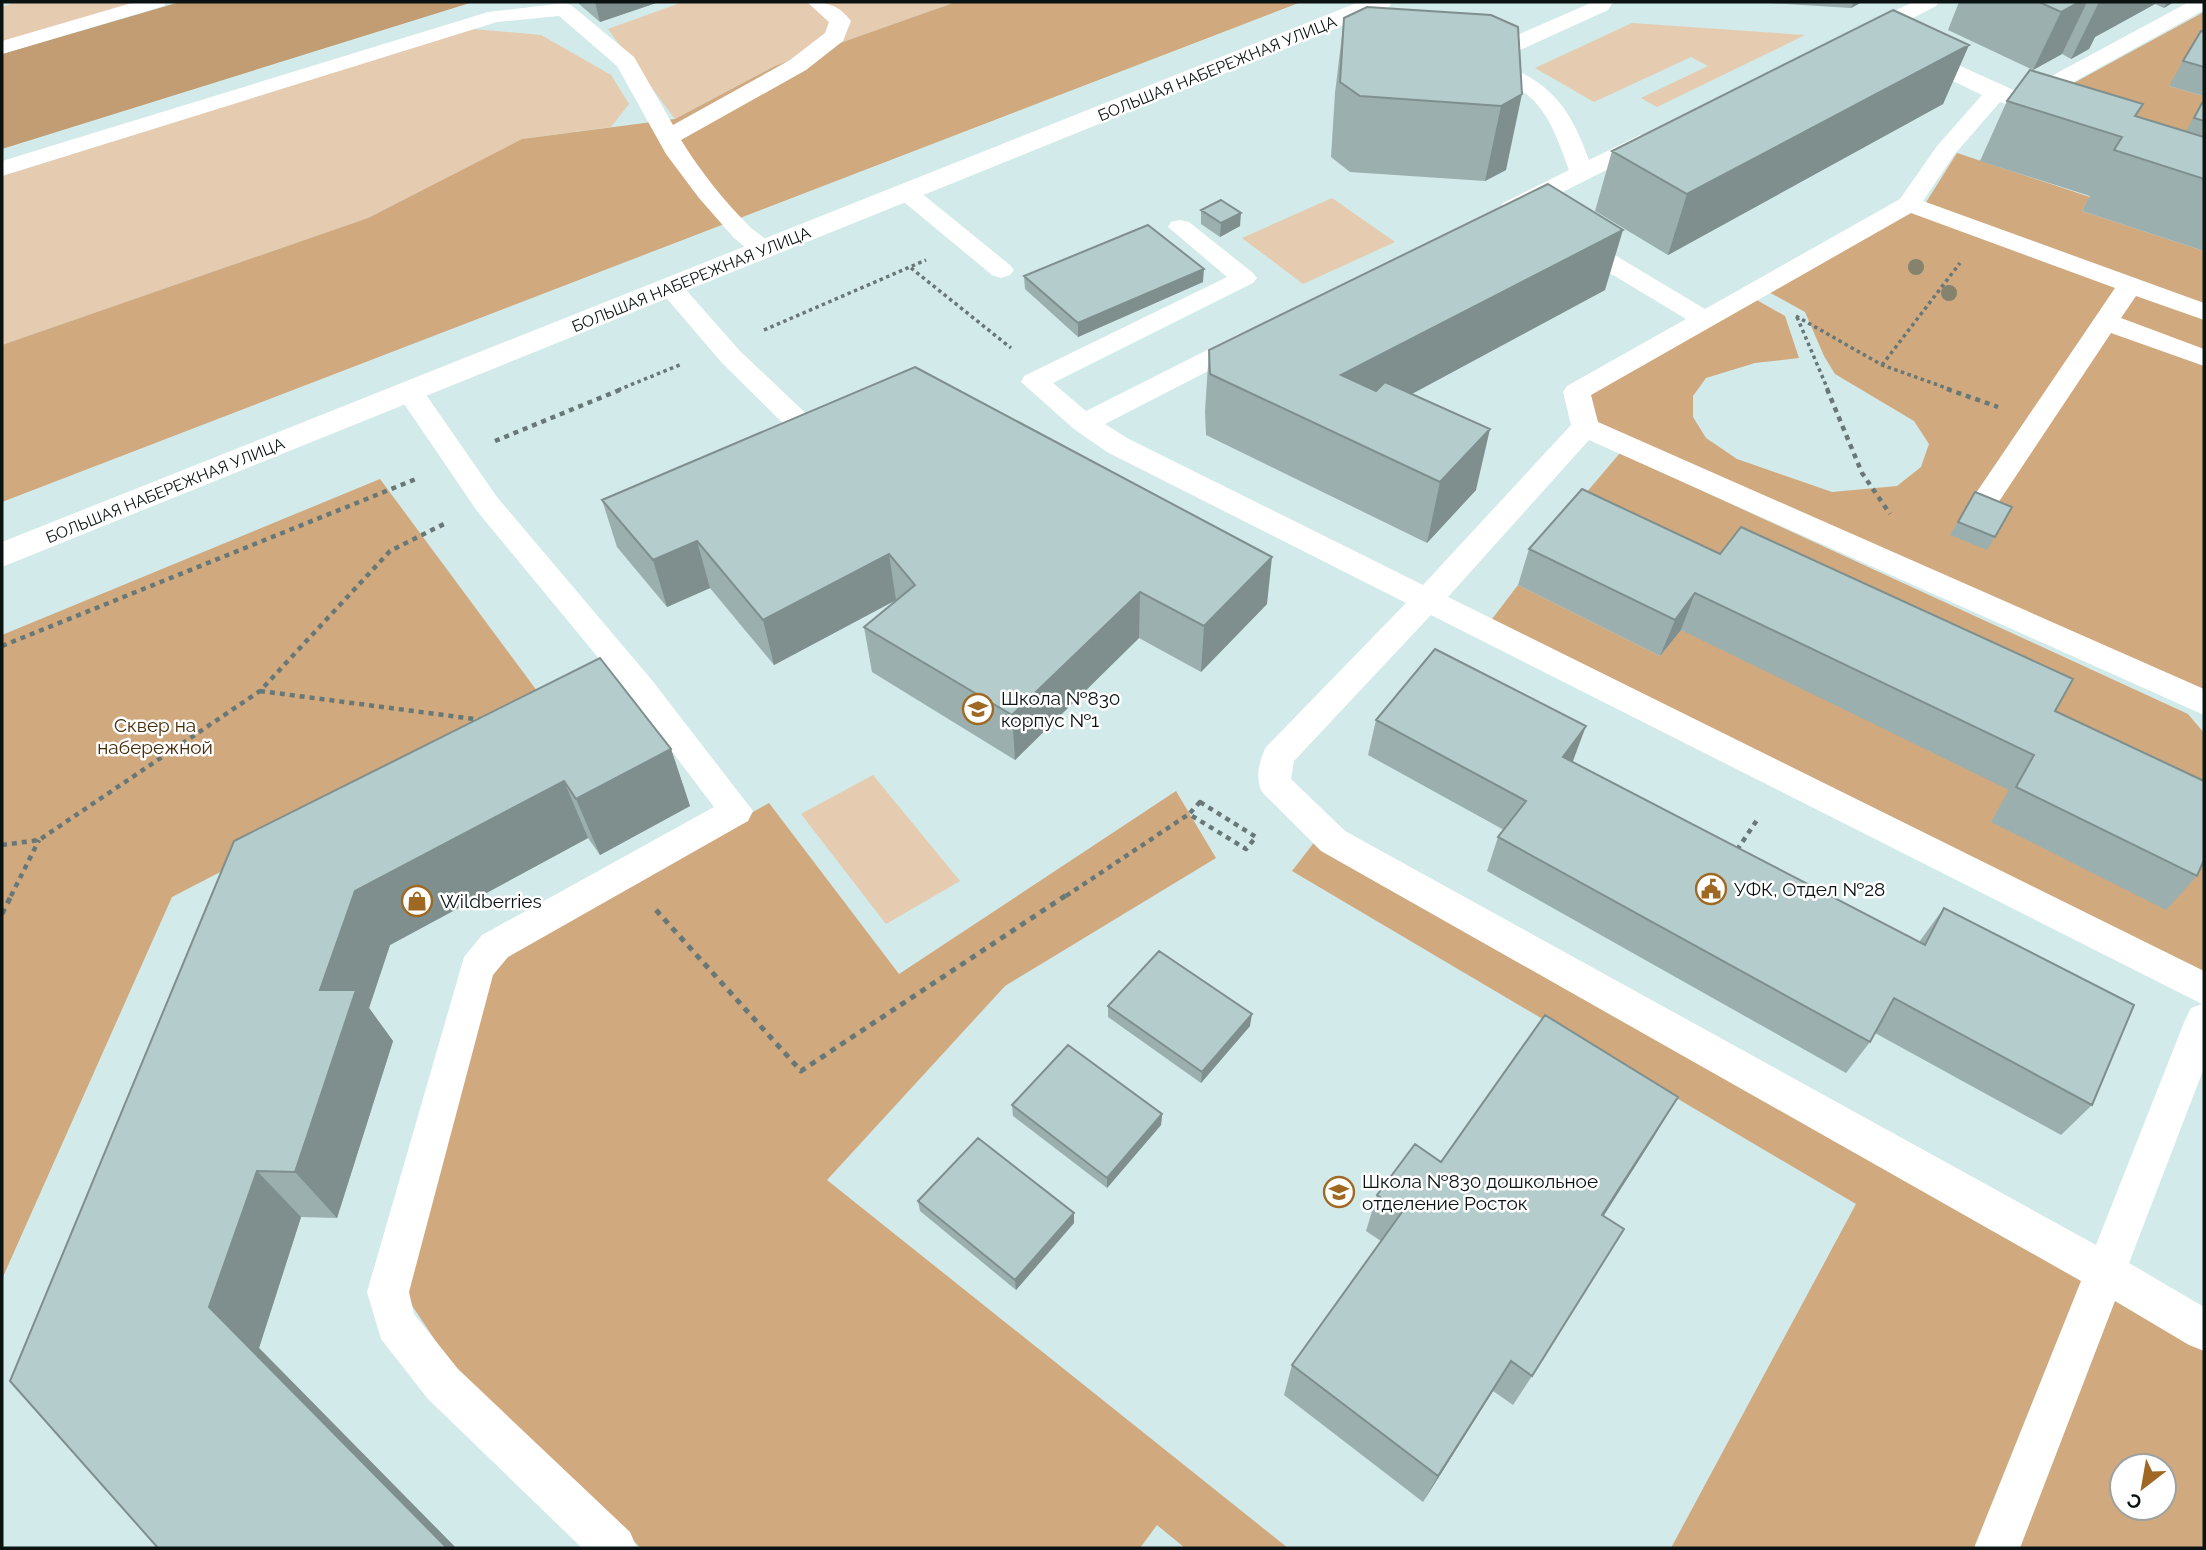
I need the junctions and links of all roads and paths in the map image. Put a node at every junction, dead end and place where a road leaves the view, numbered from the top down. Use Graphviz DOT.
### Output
graph roads {
  1 [pos="157,2"];
  2 [pos="817,2"];
  3 [pos="1380,2"];
  4 [pos="1603,2"];
  5 [pos="1929,2"];
  6 [pos="2204,2"];
  7 [pos="1325,24"];
  8 [pos="1869,32"];
  9 [pos="1350,33"];
  10 [pos="1844,44"];
  11 [pos="2,48"];
  12 [pos="1452,56"];
  13 [pos="1478,61"];
  14 [pos="1996,93"];
  15 [pos="2022,101"];
  16 [pos="2074,118"];
  17 [pos="1670,130"];
  18 [pos="669,137"];
  19 [pos="2,169"];
  20 [pos="1582,172"];
  21 [pos="907,193"];
  22 [pos="1909,204"];
  23 [pos="1515,206"];
  24 [pos="1491,218"];
  25 [pos="1180,226"];
  26 [pos="1984,232"];
  27 [pos="764,250"];
  28 [pos="911,268"];
  29 [pos="1001,270"];
  30 [pos="2130,285"];
  31 [pos="670,287"];
  32 [pos="1754,292"];
  33 [pos="2204,312"];
  34 [pos="1796,316"];
  35 [pos="1705,320"];
  36 [pos="2106,321"];
  37 [pos="1269,330"];
  38 [pos="2204,358"];
  39 [pos="1882,365"];
  40 [pos="1046,376"];
  41 [pos="411,392"];
  42 [pos="2038,422"];
  43 [pos="1084,423"];
  44 [pos="1585,427"];
  45 [pos="831,453"];
  46 [pos="458,462"];
  47 [pos="1988,496"];
  48 [pos="487,504"];
  49 [pos="1892,518"];
  50 [pos="2,555"];
  51 [pos="1428,599"];
  52 [pos="2,646"];
  53 [pos="260,691"];
  54 [pos="2204,703"];
  55 [pos="486,720"];
  56 [pos="1784,778"];
  57 [pos="1189,814"];
  58 [pos="39,840"];
  59 [pos="2,845"];
  60 [pos="1732,858"];
  61 [pos="623,874"];
  62 [pos="2,915"];
  63 [pos="2204,989"];
  64 [pos="2204,1020"];
  65 [pos="2105,1272"];
  66 [pos="2204,1331"];
  67 [pos="614,1548"];
  68 [pos="1997,1548"];
  1 -- 11 [label="lane"];
  2 -- 18 [label="lane"];
  3 -- 7 [label="street, БОЛЬШАЯ НАБЕРЕЖНАЯ УЛИЦА"];
  4 -- 13 [label="lane"];
  5 -- 8 [label="lane"];
  6 -- 15 [label="lane"];
  7 -- 9 [label="lane"];
  7 -- 21 [label="street, БОЛЬШАЯ НАБЕРЕЖНАЯ УЛИЦА"];
  8 -- 10 [label="lane"];
  8 -- 14 [label="lane"];
  12 -- 13 [label="lane"];
  13 -- 20 [label="lane"];
  14 -- 15 [label="lane"];
  14 -- 22 [label="lane"];
  15 -- 16 [label="lane"];
  17 -- 20 [label="lane"];
  18 -- 19 [label="lane"];
  18 -- 27 [label="lane"];
  20 -- 23 [label="lane"];
  21 -- 27 [label="street, БОЛЬШАЯ НАБЕРЕЖНАЯ УЛИЦА"];
  21 -- 29 [label="lane"];
  22 -- 26 [label="lane"];
  22 -- 32 [label="lane"];
  23 -- 24 [label="lane"];
  23 -- 35 [label="lane"];
  25 -- 40 [label="lane"];
  26 -- 30 [label="lane"];
  26 -- 39 [label="path"];
  27 -- 31 [label="street, БОЛЬШАЯ НАБЕРЕЖНАЯ УЛИЦА"];
  28 -- 40 [label="path"];
  30 -- 33 [label="lane"];
  30 -- 36 [label="lane"];
  31 -- 41 [label="street, БОЛЬШАЯ НАБЕРЕЖНАЯ УЛИЦА"];
  31 -- 45 [label="lane"];
  32 -- 34 [label="path"];
  32 -- 35 [label="lane"];
  34 -- 39 [label="path"];
  34 -- 49 [label="path"];
  35 -- 44 [label="lane"];
  36 -- 38 [label="lane"];
  36 -- 42 [label="lane"];
  37 -- 43 [label="lane"];
  39 -- 42 [label="path"];
  40 -- 43 [label="lane"];
  41 -- 46 [label="lane"];
  41 -- 50 [label="street, БОЛЬШАЯ НАБЕРЕЖНАЯ УЛИЦА"];
  42 -- 47 [label="lane"];
  43 -- 51 [label="lane"];
  44 -- 51 [label="lane"];
  44 -- 54 [label="lane"];
  46 -- 48 [label="lane"];
  46 -- 52 [label="path"];
  48 -- 53 [label="path"];
  48 -- 61 [label="lane"];
  51 -- 56 [label="lane"];
  51 -- 65 [label="lane"];
  53 -- 55 [label="path"];
  53 -- 58 [label="path"];
  56 -- 60 [label="path"];
  56 -- 63 [label="lane"];
  57 -- 57 [label="path"];
  57 -- 61 [label="path"];
  58 -- 59 [label="path"];
  58 -- 62 [label="path"];
  61 -- 67 [label="lane"];
  64 -- 65 [label="lane"];
  65 -- 66 [label="lane"];
  65 -- 68 [label="lane"];
}
